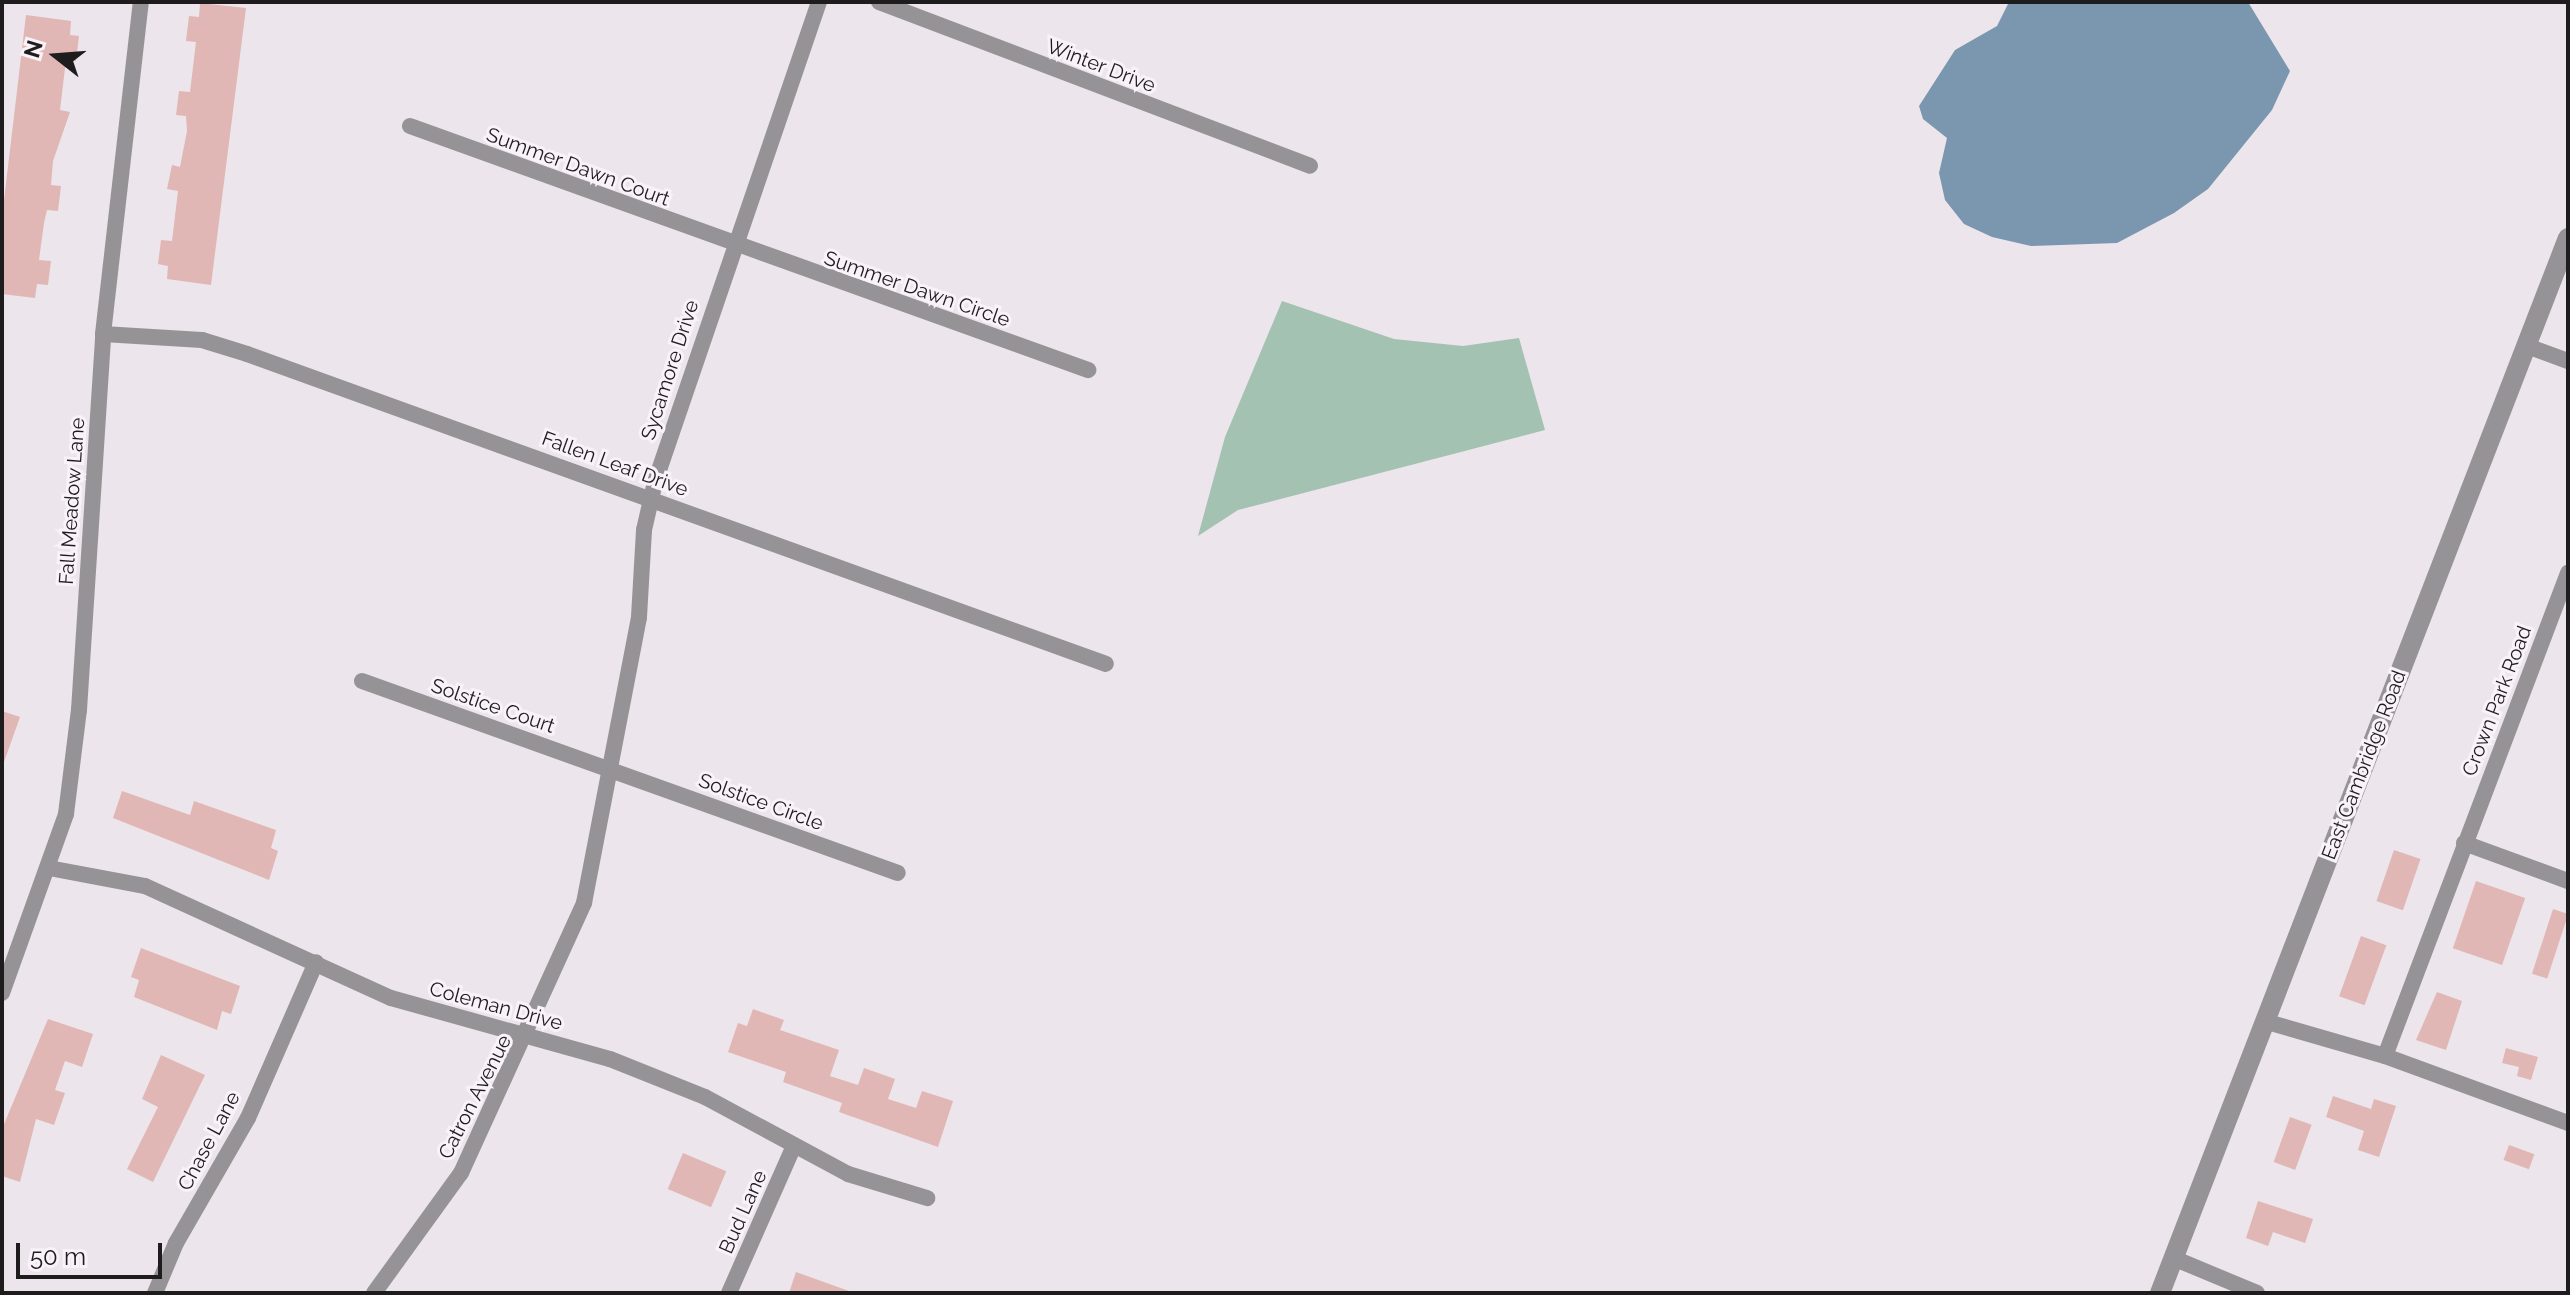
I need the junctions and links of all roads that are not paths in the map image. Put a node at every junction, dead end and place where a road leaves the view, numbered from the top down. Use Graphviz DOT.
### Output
graph roads {
  1 [pos="141,2"];
  2 [pos="819,2"];
  3 [pos="879,2"];
  4 [pos="410,126"];
  5 [pos="1310,166"];
  6 [pos="2568,238"];
  7 [pos="732,246"];
  8 [pos="103,334"];
  9 [pos="2527,346"];
  10 [pos="2568,361"];
  11 [pos="1088,370"];
  12 [pos="652,498"];
  13 [pos="2568,573"];
  14 [pos="1106,664"];
  15 [pos="362,681"];
  16 [pos="611,768"];
  17 [pos="2464,843"];
  18 [pos="49,868"];
  19 [pos="898,873"];
  20 [pos="2568,881"];
  21 [pos="584,903"];
  22 [pos="316,962"];
  23 [pos="2,993"];
  24 [pos="2264,1021"];
  25 [pos="529,1034"];
  26 [pos="2385,1056"];
  27 [pos="2568,1123"];
  28 [pos="793,1148"];
  29 [pos="927,1198"];
  30 [pos="2173,1258"];
  31 [pos="155,1293"];
  32 [pos="374,1293"];
  33 [pos="729,1293"];
  34 [pos="2160,1293"];
  35 [pos="2257,1293"];
  1 -- 8 [label="street, Fall Meadow Lane"];
  2 -- 7 [label="street, Sycamore Drive"];
  3 -- 5 [label="street, Winter Drive"];
  4 -- 7 [label="street, Summer Dawn Court"];
  6 -- 9 [label="street, East Cambridge Road"];
  7 -- 11 [label="street, Summer Dawn Circle"];
  7 -- 12 [label="street, Sycamore Drive"];
  8 -- 12 [label="street, Fallen Leaf Drive"];
  8 -- 18 [label="street, Fall Meadow Lane"];
  9 -- 10 [label="street"];
  9 -- 24 [label="street, East Cambridge Road"];
  12 -- 14 [label="street, Fallen Leaf Drive"];
  12 -- 16 [label="street, Sycamore Drive"];
  13 -- 17 [label="street, Crown Park Road"];
  15 -- 16 [label="street, Solstice Court"];
  16 -- 19 [label="street, Solstice Circle"];
  16 -- 21 [label="street, Sycamore Drive"];
  17 -- 20 [label="street"];
  17 -- 26 [label="street, Crown Park Road"];
  18 -- 22 [label="street, Coleman Drive"];
  18 -- 23 [label="street, Fall Meadow Lane"];
  21 -- 25 [label="street, Catron Avenue"];
  22 -- 25 [label="street, Coleman Drive"];
  22 -- 31 [label="street, Chase Lane"];
  24 -- 26 [label="street"];
  24 -- 30 [label="street, East Cambridge Road"];
  25 -- 28 [label="street, Coleman Drive"];
  25 -- 32 [label="street, Catron Avenue"];
  26 -- 27 [label="street"];
  28 -- 29 [label="street, Coleman Drive"];
  28 -- 33 [label="street, Bud Lane"];
  30 -- 34 [label="street, East Cambridge Road"];
  30 -- 35 [label="street"];
}
